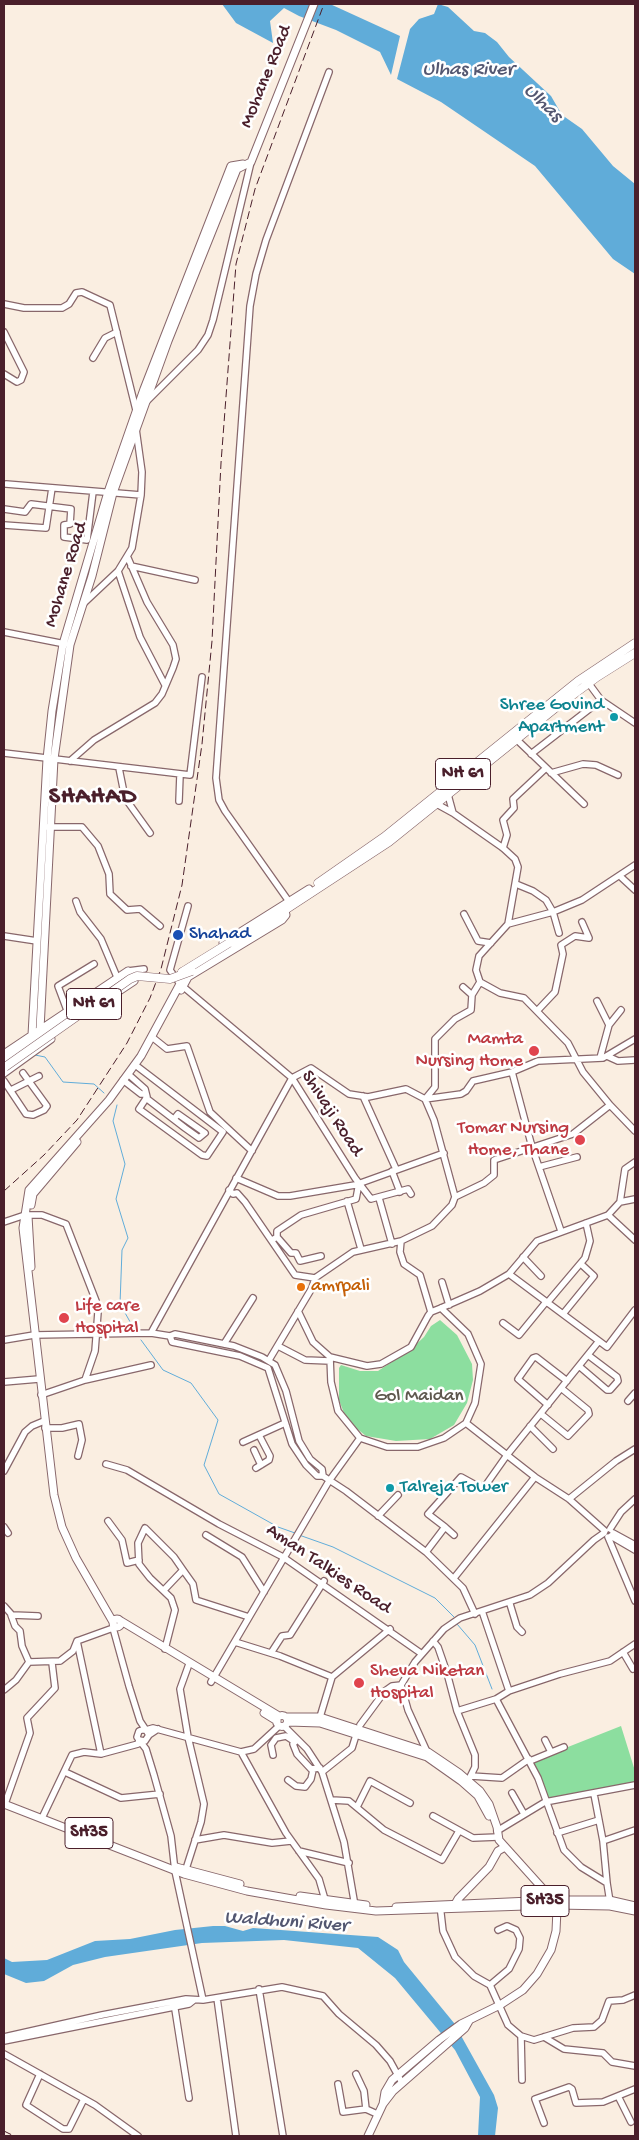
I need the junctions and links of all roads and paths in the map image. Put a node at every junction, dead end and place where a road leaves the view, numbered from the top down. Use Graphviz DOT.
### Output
graph roads {
  1 [pos="314,4"];
  2 [pos="329,72"];
  3 [pos="251,162"];
  4 [pos="234,167"];
  5 [pos="4,304"];
  6 [pos="4,332"];
  7 [pos="117,332"];
  8 [pos="93,358"];
  9 [pos="4,374"];
  10 [pos="148,401"];
  11 [pos="140,412"];
  12 [pos="136,429"];
  13 [pos="6,484"];
  14 [pos="52,488"];
  15 [pos="93,492"];
  16 [pos="110,493"];
  17 [pos="141,496"];
  18 [pos="51,506"];
  19 [pos="4,509"];
  20 [pos="4,525"];
  21 [pos="128,558"];
  22 [pos="131,566"];
  23 [pos="90,570"];
  24 [pos="118,571"];
  25 [pos="195,580"];
  26 [pos="84,603"];
  27 [pos="4,632"];
  28 [pos="635,643"];
  29 [pos="66,644"];
  30 [pos="635,653"];
  31 [pos="202,678"];
  32 [pos="587,680"];
  33 [pos="165,685"];
  34 [pos="601,700"];
  35 [pos="635,724"];
  36 [pos="514,738"];
  37 [pos="4,753"];
  38 [pos="531,754"];
  39 [pos="50,759"];
  40 [pos="70,761"];
  41 [pos="118,768"];
  42 [pos="548,771"];
  43 [pos="180,775"];
  44 [pos="618,775"];
  45 [pos="447,791"];
  46 [pos="179,801"];
  47 [pos="434,802"];
  48 [pos="584,804"];
  49 [pos="453,813"];
  50 [pos="47,827"];
  51 [pos="150,834"];
  52 [pos="503,848"];
  53 [pos="349,864"];
  54 [pos="635,865"];
  55 [pos="622,878"];
  56 [pos="516,884"];
  57 [pos="635,890"];
  58 [pos="76,901"];
  59 [pos="289,902"];
  60 [pos="188,906"];
  61 [pos="285,911"];
  62 [pos="553,912"];
  63 [pos="464,914"];
  64 [pos="271,918"];
  65 [pos="582,922"];
  66 [pos="508,924"];
  67 [pos="160,926"];
  68 [pos="560,933"];
  69 [pos="4,936"];
  70 [pos="37,941"];
  71 [pos="491,943"];
  72 [pos="94,964"];
  73 [pos="144,969"];
  74 [pos="128,971"];
  75 [pos="117,977"];
  76 [pos="480,982"];
  77 [pos="181,986"];
  78 [pos="463,987"];
  79 [pos="58,992"];
  80 [pos="472,995"];
  81 [pos="596,1001"];
  82 [pos="621,1010"];
  83 [pos="66,1011"];
  84 [pos="537,1011"];
  85 [pos="609,1026"];
  86 [pos="40,1029"];
  87 [pos="32,1035"];
  88 [pos="153,1038"];
  89 [pos="635,1039"];
  90 [pos="4,1054"];
  91 [pos="607,1056"];
  92 [pos="600,1058"];
  93 [pos="577,1060"];
  94 [pos="635,1060"];
  95 [pos="4,1062"];
  96 [pos="4,1068"];
  97 [pos="138,1068"];
  98 [pos="512,1072"];
  99 [pos="4,1073"];
  100 [pos="23,1073"];
  101 [pos="39,1076"];
  102 [pos="292,1078"];
  103 [pos="127,1079"];
  104 [pos="4,1081"];
  105 [pos="28,1081"];
  106 [pos="11,1090"];
  107 [pos="146,1096"];
  108 [pos="363,1096"];
  109 [pos="425,1098"];
  110 [pos="610,1105"];
  111 [pos="174,1119"];
  112 [pos="190,1121"];
  113 [pos="185,1128"];
  114 [pos="635,1131"];
  115 [pos="532,1147"];
  116 [pos="252,1151"];
  117 [pos="444,1153"];
  118 [pos="577,1157"];
  119 [pos="635,1162"];
  120 [pos="539,1168"];
  121 [pos="394,1170"];
  122 [pos="236,1178"];
  123 [pos="359,1183"];
  124 [pos="229,1190"];
  125 [pos="400,1192"];
  126 [pos="411,1194"];
  127 [pos="455,1197"];
  128 [pos="379,1198"];
  129 [pos="635,1199"];
  130 [pos="347,1201"];
  131 [pos="620,1202"];
  132 [pos="26,1215"];
  133 [pos="608,1215"];
  134 [pos="4,1222"];
  135 [pos="586,1223"];
  136 [pos="561,1231"];
  137 [pos="274,1238"];
  138 [pos="635,1240"];
  139 [pos="401,1241"];
  140 [pos="392,1244"];
  141 [pos="361,1249"];
  142 [pos="291,1253"];
  143 [pos="321,1256"];
  144 [pos="523,1257"];
  145 [pos="284,1258"];
  146 [pos="581,1264"];
  147 [pos="509,1274"];
  148 [pos="541,1276"];
  149 [pos="315,1278"];
  150 [pos="442,1282"];
  151 [pos="253,1298"];
  152 [pos="547,1302"];
  153 [pos="449,1305"];
  154 [pos="441,1308"];
  155 [pos="635,1310"];
  156 [pos="298,1311"];
  157 [pos="431,1312"];
  158 [pos="563,1314"];
  159 [pos="503,1323"];
  160 [pos="97,1333"];
  161 [pos="151,1333"];
  162 [pos="36,1335"];
  163 [pos="170,1336"];
  164 [pos="4,1340"];
  165 [pos="599,1341"];
  166 [pos="224,1344"];
  167 [pos="233,1345"];
  168 [pos="278,1346"];
  169 [pos="230,1354"];
  170 [pos="588,1355"];
  171 [pos="330,1359"];
  172 [pos="269,1360"];
  173 [pos="261,1361"];
  174 [pos="151,1365"];
  175 [pos="579,1366"];
  176 [pos="277,1371"];
  177 [pos="270,1373"];
  178 [pos="39,1379"];
  179 [pos="85,1380"];
  180 [pos="567,1381"];
  181 [pos="4,1382"];
  182 [pos="561,1388"];
  183 [pos="635,1393"];
  184 [pos="43,1395"];
  185 [pos="628,1401"];
  186 [pos="548,1404"];
  187 [pos="541,1414"];
  188 [pos="291,1415"];
  189 [pos="283,1417"];
  190 [pos="466,1423"];
  191 [pos="294,1424"];
  192 [pos="285,1425"];
  193 [pos="46,1426"];
  194 [pos="530,1426"];
  195 [pos="259,1435"];
  196 [pos="360,1438"];
  197 [pos="243,1442"];
  198 [pos="635,1448"];
  199 [pos="553,1449"];
  200 [pos="254,1450"];
  201 [pos="78,1456"];
  202 [pos="507,1456"];
  203 [pos="309,1457"];
  204 [pos="304,1462"];
  205 [pos="106,1464"];
  206 [pos="4,1471"];
  207 [pos="323,1476"];
  208 [pos="535,1478"];
  209 [pos="329,1481"];
  210 [pos="398,1495"];
  211 [pos="569,1499"];
  212 [pos="635,1499"];
  213 [pos="378,1516"];
  214 [pos="108,1521"];
  215 [pos="444,1527"];
  216 [pos="4,1528"];
  217 [pos="8,1533"];
  218 [pos="609,1533"];
  219 [pos="454,1534"];
  220 [pos="206,1535"];
  221 [pos="635,1545"];
  222 [pos="635,1550"];
  223 [pos="426,1552"];
  224 [pos="285,1556"];
  225 [pos="139,1560"];
  226 [pos="183,1570"];
  227 [pos="454,1578"];
  228 [pos="323,1582"];
  229 [pos="164,1590"];
  230 [pos="264,1592"];
  231 [pos="635,1602"];
  232 [pos="510,1604"];
  233 [pos="4,1606"];
  234 [pos="482,1611"];
  235 [pos="475,1614"];
  236 [pos="11,1615"];
  237 [pos="38,1616"];
  238 [pos="249,1617"];
  239 [pos="117,1623"];
  240 [pos="388,1629"];
  241 [pos="522,1632"];
  242 [pos="77,1641"];
  243 [pos="433,1641"];
  244 [pos="234,1642"];
  245 [pos="635,1644"];
  246 [pos="165,1649"];
  247 [pos="623,1652"];
  248 [pos="271,1653"];
  249 [pos="423,1653"];
  250 [pos="29,1662"];
  251 [pos="52,1663"];
  252 [pos="188,1666"];
  253 [pos="633,1669"];
  254 [pos="332,1676"];
  255 [pos="212,1680"];
  256 [pos="401,1685"];
  257 [pos="4,1690"];
  258 [pos="509,1691"];
  259 [pos="496,1699"];
  260 [pos="457,1711"];
  261 [pos="320,1717"];
  262 [pos="140,1721"];
  263 [pos="282,1721"];
  264 [pos="358,1729"];
  265 [pos="147,1735"];
  266 [pos="138,1736"];
  267 [pos="188,1737"];
  268 [pos="296,1740"];
  269 [pos="545,1740"];
  270 [pos="564,1747"];
  271 [pos="146,1748"];
  272 [pos="241,1752"];
  273 [pos="550,1752"];
  274 [pos="100,1754"];
  275 [pos="272,1755"];
  276 [pos="428,1755"];
  277 [pos="530,1760"];
  278 [pos="313,1770"];
  279 [pos="321,1770"];
  280 [pos="65,1772"];
  281 [pos="288,1780"];
  282 [pos="469,1780"];
  283 [pos="635,1785"];
  284 [pos="512,1793"];
  285 [pos="160,1794"];
  286 [pos="594,1794"];
  287 [pos="332,1800"];
  288 [pos="4,1802"];
  289 [pos="410,1802"];
  290 [pos="545,1802"];
  291 [pos="357,1807"];
  292 [pos="524,1814"];
  293 [pos="43,1816"];
  294 [pos="433,1816"];
  295 [pos="599,1820"];
  296 [pos="635,1830"];
  297 [pos="460,1831"];
  298 [pos="557,1832"];
  299 [pos="498,1836"];
  300 [pos="196,1840"];
  301 [pos="291,1841"];
  302 [pos="603,1841"];
  303 [pos="505,1847"];
  304 [pos="299,1851"];
  305 [pos="498,1851"];
  306 [pos="348,1862"];
  307 [pos="175,1869"];
  308 [pos="185,1872"];
  309 [pos="607,1883"];
  310 [pos="325,1902"];
  311 [pos="554,1903"];
  312 [pos="610,1903"];
  313 [pos="355,1906"];
  314 [pos="454,1906"];
  315 [pos="635,1906"];
  316 [pos="440,1907"];
  317 [pos="635,1911"];
  318 [pos="498,1930"];
  319 [pos="490,1985"];
  320 [pos="259,1990"];
  321 [pos="635,1996"];
  322 [pos="217,1998"];
  323 [pos="203,2000"];
  324 [pos="175,2004"];
  325 [pos="500,2005"];
  326 [pos="128,2013"];
  327 [pos="4,2036"];
  328 [pos="521,2036"];
  329 [pos="544,2037"];
  330 [pos="4,2041"];
  331 [pos="4,2054"];
  332 [pos="635,2066"];
  333 [pos="40,2074"];
  334 [pos="356,2074"];
  335 [pos="400,2078"];
  336 [pos="522,2080"];
  337 [pos="338,2084"];
  338 [pos="635,2090"];
  339 [pos="618,2096"];
  340 [pos="189,2098"];
  341 [pos="84,2099"];
  342 [pos="366,2109"];
  343 [pos="378,2114"];
  344 [pos="631,2122"];
  345 [pos="544,2123"];
  346 [pos="138,2136"];
  347 [pos="236,2136"];
  348 [pos="283,2136"];
  349 [pos="368,2136"];
  1 -- 3 [label="main road, Mohane Road"];
  2 -- 59 [label="street"];
  3 -- 4 [label="main road"];
  3 -- 10 [label="street"];
  4 -- 10 [label="main road, Mohane Road"];
  4 -- 11 [label="main road, Mohane Road"];
  5 -- 7 [label="street"];
  6 -- 9 [label="street"];
  7 -- 8 [label="street"];
  7 -- 11 [label="street"];
  10 -- 11 [label="main road, Mohane Road"];
  11 -- 12 [label="main road, Mohane Road"];
  11 -- 16 [label="main road, Mohane Road"];
  12 -- 16 [label="main road, Mohane Road"];
  12 -- 17 [label="street"];
  13 -- 14 [label="street"];
  14 -- 15 [label="street"];
  14 -- 18 [label="street"];
  15 -- 16 [label="street"];
  15 -- 18 [label="street"];
  16 -- 17 [label="street"];
  16 -- 23 [label="main road, Mohane Road"];
  17 -- 21 [label="street"];
  18 -- 19 [label="street"];
  18 -- 20 [label="street"];
  21 -- 22 [label="street"];
  21 -- 24 [label="street"];
  22 -- 25 [label="street"];
  22 -- 33 [label="street"];
  23 -- 26 [label="main road, Mohane Road"];
  23 -- 29 [label="main road, Mohane Road"];
  24 -- 26 [label="street"];
  24 -- 33 [label="street"];
  26 -- 29 [label="main road, Mohane Road"];
  27 -- 29 [label="street"];
  28 -- 32 [label="highway, NH 61"];
  29 -- 39 [label="main road, Mohane Road"];
  30 -- 32 [label="highway, NH 61"];
  31 -- 43 [label="street"];
  32 -- 34 [label="street"];
  32 -- 36 [label="highway, NH 61"];
  33 -- 40 [label="street"];
  34 -- 35 [label="street"];
  34 -- 38 [label="street"];
  36 -- 38 [label="street"];
  36 -- 45 [label="highway, NH 61"];
  37 -- 39 [label="street"];
  38 -- 42 [label="street"];
  39 -- 40 [label="street"];
  39 -- 50 [label="main road, Mohane Road"];
  40 -- 41 [label="street"];
  41 -- 43 [label="street"];
  41 -- 51 [label="street"];
  42 -- 44 [label="street"];
  42 -- 48 [label="street"];
  42 -- 52 [label="street"];
  43 -- 46 [label="street"];
  45 -- 47 [label="highway, NH 61"];
  45 -- 49 [label="street"];
  47 -- 49 [label="street"];
  47 -- 53 [label="highway, NH 61"];
  49 -- 52 [label="street"];
  50 -- 67 [label="street"];
  50 -- 70 [label="main road, Mohane Road"];
  50 -- 86 [label="main road, Mohane Road"];
  52 -- 56 [label="street"];
  53 -- 59 [label="highway, NH 61"];
  53 -- 61 [label="highway, NH 61"];
  54 -- 62 [label="street"];
  55 -- 57 [label="street"];
  56 -- 62 [label="street"];
  56 -- 66 [label="street"];
  58 -- 75 [label="street"];
  59 -- 64 [label="highway, NH 61"];
  59 -- 77 [label="main road"];
  60 -- 77 [label="street"];
  61 -- 64 [label="highway, NH 61"];
  61 -- 77 [label="main road"];
  62 -- 66 [label="street"];
  62 -- 68 [label="street"];
  63 -- 71 [label="street"];
  64 -- 95 [label="highway, NH 61, bridge"];
  64 -- 96 [label="highway, NH 61, bridge"];
  65 -- 84 [label="street"];
  66 -- 71 [label="street"];
  69 -- 70 [label="street"];
  70 -- 87 [label="main road, Mohane Road"];
  71 -- 76 [label="street"];
  72 -- 83 [label="street"];
  73 -- 74 [label="street"];
  74 -- 75 [label="main road"];
  74 -- 99 [label="main road"];
  75 -- 83 [label="main road"];
  76 -- 80 [label="street"];
  76 -- 84 [label="street"];
  77 -- 88 [label="main road"];
  77 -- 102 [label="street, Shivaji Road"];
  78 -- 80 [label="street"];
  79 -- 83 [label="street"];
  80 -- 109 [label="street"];
  81 -- 85 [label="street"];
  82 -- 85 [label="street"];
  83 -- 86 [label="main road"];
  84 -- 93 [label="street"];
  85 -- 92 [label="street"];
  86 -- 87 [label="main road"];
  87 -- 90 [label="main road"];
  88 -- 97 [label="main road"];
  88 -- 103 [label="main road"];
  88 -- 116 [label="street"];
  89 -- 91 [label="street"];
  91 -- 92 [label="street"];
  91 -- 94 [label="street"];
  92 -- 93 [label="street"];
  93 -- 98 [label="street"];
  93 -- 110 [label="street"];
  97 -- 103 [label="main road"];
  97 -- 107 [label="street"];
  98 -- 109 [label="street"];
  98 -- 115 [label="street"];
  100 -- 105 [label="street"];
  101 -- 105 [label="street"];
  102 -- 108 [label="street"];
  102 -- 116 [label="street"];
  102 -- 123 [label="street, Shivaji Road"];
  103 -- 107 [label="street"];
  103 -- 132 [label="main road"];
  104 -- 106 [label="street"];
  105 -- 106 [label="street"];
  105 -- 106 [label="street"];
  107 -- 111 [label="street"];
  108 -- 109 [label="street"];
  108 -- 121 [label="street"];
  109 -- 117 [label="street"];
  110 -- 114 [label="street"];
  110 -- 115 [label="street"];
  111 -- 112 [label="street"];
  111 -- 113 [label="street"];
  112 -- 113 [label="street"];
  112 -- 113 [label="street"];
  115 -- 120 [label="street"];
  115 -- 127 [label="street"];
  116 -- 122 [label="street"];
  117 -- 121 [label="street"];
  117 -- 127 [label="street"];
  118 -- 120 [label="street"];
  119 -- 131 [label="street"];
  120 -- 136 [label="street"];
  121 -- 123 [label="street"];
  121 -- 125 [label="street"];
  122 -- 123 [label="street"];
  122 -- 124 [label="street"];
  123 -- 128 [label="street, Shivaji Road"];
  123 -- 130 [label="street"];
  124 -- 137 [label="street"];
  124 -- 161 [label="street"];
  125 -- 126 [label="street"];
  125 -- 128 [label="street"];
  127 -- 139 [label="street"];
  128 -- 140 [label="street"];
  129 -- 131 [label="street"];
  130 -- 137 [label="street"];
  130 -- 141 [label="street"];
  131 -- 133 [label="street"];
  132 -- 134 [label="street"];
  132 -- 160 [label="street"];
  132 -- 162 [label="main road"];
  133 -- 135 [label="street"];
  133 -- 138 [label="street"];
  135 -- 136 [label="street"];
  135 -- 146 [label="street"];
  136 -- 144 [label="street"];
  137 -- 142 [label="street"];
  137 -- 145 [label="street"];
  139 -- 140 [label="street"];
  139 -- 157 [label="street"];
  140 -- 141 [label="street"];
  141 -- 149 [label="street"];
  142 -- 143 [label="street"];
  142 -- 145 [label="street"];
  144 -- 147 [label="street"];
  144 -- 148 [label="street"];
  145 -- 149 [label="street"];
  146 -- 152 [label="street"];
  146 -- 158 [label="street"];
  147 -- 152 [label="street"];
  147 -- 153 [label="street"];
  149 -- 156 [label="street"];
  150 -- 153 [label="street"];
  151 -- 166 [label="street"];
  152 -- 158 [label="street"];
  152 -- 159 [label="street"];
  153 -- 154 [label="street"];
  154 -- 157 [label="street"];
  154 -- 190 [label="street"];
  155 -- 165 [label="street"];
  156 -- 168 [label="street"];
  156 -- 171 [label="street"];
  157 -- 171 [label="street"];
  158 -- 165 [label="street"];
  160 -- 161 [label="street"];
  160 -- 162 [label="street"];
  160 -- 179 [label="street"];
  161 -- 163 [label="street"];
  162 -- 164 [label="street"];
  162 -- 178 [label="main road"];
  162 -- 184 [label="main road"];
  163 -- 166 [label="street"];
  163 -- 169 [label="street"];
  165 -- 170 [label="street"];
  166 -- 167 [label="street"];
  167 -- 169 [label="street"];
  167 -- 173 [label="street"];
  168 -- 171 [label="street"];
  168 -- 172 [label="street"];
  169 -- 173 [label="street"];
  170 -- 175 [label="street"];
  170 -- 175 [label="street"];
  171 -- 196 [label="street"];
  172 -- 173 [label="street"];
  172 -- 176 [label="street"];
  173 -- 177 [label="street"];
  174 -- 179 [label="street"];
  175 -- 180 [label="street"];
  176 -- 177 [label="street"];
  176 -- 188 [label="street"];
  177 -- 189 [label="street"];
  178 -- 181 [label="street"];
  178 -- 184 [label="main road"];
  179 -- 184 [label="street"];
  180 -- 182 [label="street"];
  180 -- 186 [label="street"];
  182 -- 186 [label="street"];
  182 -- 187 [label="street"];
  183 -- 185 [label="street"];
  184 -- 193 [label="main road"];
  186 -- 187 [label="street"];
  187 -- 194 [label="street"];
  188 -- 189 [label="street"];
  188 -- 191 [label="street"];
  189 -- 192 [label="street"];
  190 -- 196 [label="street"];
  190 -- 202 [label="street"];
  191 -- 192 [label="street"];
  191 -- 203 [label="street"];
  192 -- 195 [label="street"];
  192 -- 204 [label="street"];
  193 -- 201 [label="street"];
  193 -- 206 [label="street"];
  193 -- 239 [label="main road"];
  194 -- 199 [label="street"];
  194 -- 202 [label="street"];
  195 -- 197 [label="street"];
  195 -- 200 [label="street"];
  196 -- 209 [label="street"];
  198 -- 211 [label="street"];
  202 -- 208 [label="street"];
  202 -- 215 [label="street"];
  203 -- 204 [label="street"];
  203 -- 207 [label="street"];
  204 -- 207 [label="street"];
  205 -- 224 [label="street, Aman Talkies Road"];
  207 -- 209 [label="street"];
  208 -- 211 [label="street"];
  208 -- 227 [label="street"];
  209 -- 213 [label="street"];
  209 -- 224 [label="street"];
  210 -- 213 [label="street"];
  211 -- 218 [label="street"];
  212 -- 218 [label="street"];
  213 -- 223 [label="street"];
  214 -- 225 [label="street"];
  215 -- 219 [label="street"];
  215 -- 223 [label="street"];
  216 -- 217 [label="street"];
  218 -- 221 [label="street"];
  218 -- 222 [label="street"];
  218 -- 231 [label="street"];
  218 -- 232 [label="street"];
  220 -- 230 [label="street"];
  223 -- 227 [label="street"];
  224 -- 228 [label="street, Aman Talkies Road"];
  224 -- 230 [label="street"];
  225 -- 226 [label="street"];
  225 -- 229 [label="street"];
  226 -- 229 [label="street"];
  226 -- 238 [label="street"];
  227 -- 235 [label="street"];
  228 -- 240 [label="street, Aman Talkies Road"];
  228 -- 248 [label="street"];
  229 -- 246 [label="street"];
  230 -- 238 [label="street"];
  232 -- 234 [label="street"];
  232 -- 241 [label="street"];
  233 -- 236 [label="street"];
  234 -- 235 [label="street"];
  234 -- 258 [label="street"];
  235 -- 243 [label="street"];
  236 -- 237 [label="street"];
  236 -- 250 [label="street"];
  238 -- 244 [label="street"];
  239 -- 242 [label="street"];
  239 -- 246 [label="main road"];
  239 -- 252 [label="main road"];
  239 -- 262 [label="street"];
  240 -- 249 [label="street, Aman Talkies Road"];
  240 -- 254 [label="street"];
  242 -- 251 [label="street"];
  242 -- 274 [label="street"];
  243 -- 249 [label="street"];
  243 -- 260 [label="street"];
  244 -- 248 [label="street"];
  244 -- 255 [label="street"];
  245 -- 247 [label="street"];
  246 -- 252 [label="main road"];
  247 -- 253 [label="street"];
  247 -- 258 [label="street"];
  248 -- 254 [label="street"];
  249 -- 256 [label="street"];
  250 -- 251 [label="street"];
  250 -- 257 [label="street"];
  251 -- 288 [label="street"];
  252 -- 255 [label="main road"];
  252 -- 267 [label="street"];
  254 -- 261 [label="street"];
  255 -- 263 [label="main road"];
  256 -- 264 [label="street"];
  256 -- 276 [label="street"];
  258 -- 259 [label="street"];
  259 -- 260 [label="street"];
  259 -- 277 [label="street"];
  260 -- 282 [label="street"];
  261 -- 263 [label="main road"];
  261 -- 264 [label="main road"];
  262 -- 265 [label="street"];
  262 -- 266 [label="street"];
  263 -- 264 [label="main road"];
  263 -- 268 [label="street"];
  263 -- 272 [label="street"];
  264 -- 276 [label="main road"];
  264 -- 279 [label="street"];
  265 -- 266 [label="street"];
  265 -- 266 [label="street"];
  265 -- 267 [label="street"];
  265 -- 271 [label="street"];
  266 -- 271 [label="street"];
  266 -- 274 [label="street"];
  267 -- 272 [label="street"];
  267 -- 300 [label="street"];
  268 -- 275 [label="street"];
  268 -- 278 [label="street"];
  268 -- 279 [label="street"];
  269 -- 273 [label="street"];
  270 -- 273 [label="street"];
  271 -- 285 [label="street"];
  272 -- 301 [label="street"];
  273 -- 277 [label="street"];
  274 -- 280 [label="street"];
  276 -- 282 [label="main road"];
  277 -- 282 [label="street"];
  277 -- 290 [label="street"];
  278 -- 279 [label="street"];
  278 -- 281 [label="street"];
  279 -- 287 [label="street"];
  280 -- 285 [label="street"];
  280 -- 293 [label="street"];
  282 -- 299 [label="main road"];
  283 -- 286 [label="street"];
  284 -- 292 [label="street"];
  285 -- 307 [label="street"];
  286 -- 290 [label="street"];
  286 -- 295 [label="street"];
  287 -- 291 [label="street"];
  287 -- 306 [label="street"];
  288 -- 293 [label="main road, SH35"];
  289 -- 291 [label="street"];
  290 -- 292 [label="street"];
  290 -- 298 [label="street"];
  291 -- 297 [label="street"];
  292 -- 299 [label="street"];
  293 -- 307 [label="main road, SH35"];
  294 -- 297 [label="street"];
  295 -- 298 [label="street"];
  295 -- 302 [label="street"];
  296 -- 302 [label="street"];
  297 -- 299 [label="street"];
  298 -- 309 [label="street"];
  299 -- 303 [label="main road"];
  299 -- 305 [label="main road"];
  300 -- 301 [label="street"];
  300 -- 308 [label="street"];
  301 -- 304 [label="street"];
  302 -- 309 [label="street"];
  303 -- 305 [label="main road"];
  303 -- 311 [label="main road"];
  304 -- 306 [label="street"];
  304 -- 310 [label="street"];
  305 -- 314 [label="main road"];
  306 -- 313 [label="street"];
  307 -- 308 [label="main road, SH35"];
  307 -- 323 [label="street"];
  308 -- 310 [label="main road, SH35"];
  309 -- 312 [label="street"];
  310 -- 313 [label="main road, SH35"];
  311 -- 312 [label="main road, SH35"];
  311 -- 314 [label="main road, SH35"];
  311 -- 325 [label="main road"];
  312 -- 315 [label="main road, SH35"];
  312 -- 317 [label="main road, SH35"];
  313 -- 316 [label="main road, SH35"];
  314 -- 316 [label="main road, SH35"];
  316 -- 319 [label="street"];
  318 -- 319 [label="street"];
  319 -- 325 [label="street"];
  320 -- 322 [label="street"];
  320 -- 335 [label="street"];
  320 -- 348 [label="street"];
  321 -- 329 [label="street"];
  322 -- 323 [label="street"];
  322 -- 347 [label="street"];
  323 -- 324 [label="street"];
  324 -- 326 [label="street"];
  324 -- 340 [label="street"];
  325 -- 328 [label="street"];
  325 -- 335 [label="main road"];
  326 -- 327 [label="street"];
  326 -- 330 [label="street"];
  328 -- 329 [label="street"];
  328 -- 336 [label="street"];
  329 -- 332 [label="street"];
  331 -- 333 [label="street"];
  333 -- 341 [label="street"];
  333 -- 341 [label="street"];
  334 -- 342 [label="street"];
  335 -- 343 [label="main road"];
  337 -- 342 [label="street"];
  338 -- 339 [label="street"];
  339 -- 344 [label="street"];
  339 -- 345 [label="street"];
  341 -- 346 [label="street"];
  342 -- 343 [label="street"];
  343 -- 349 [label="main road"];
}
